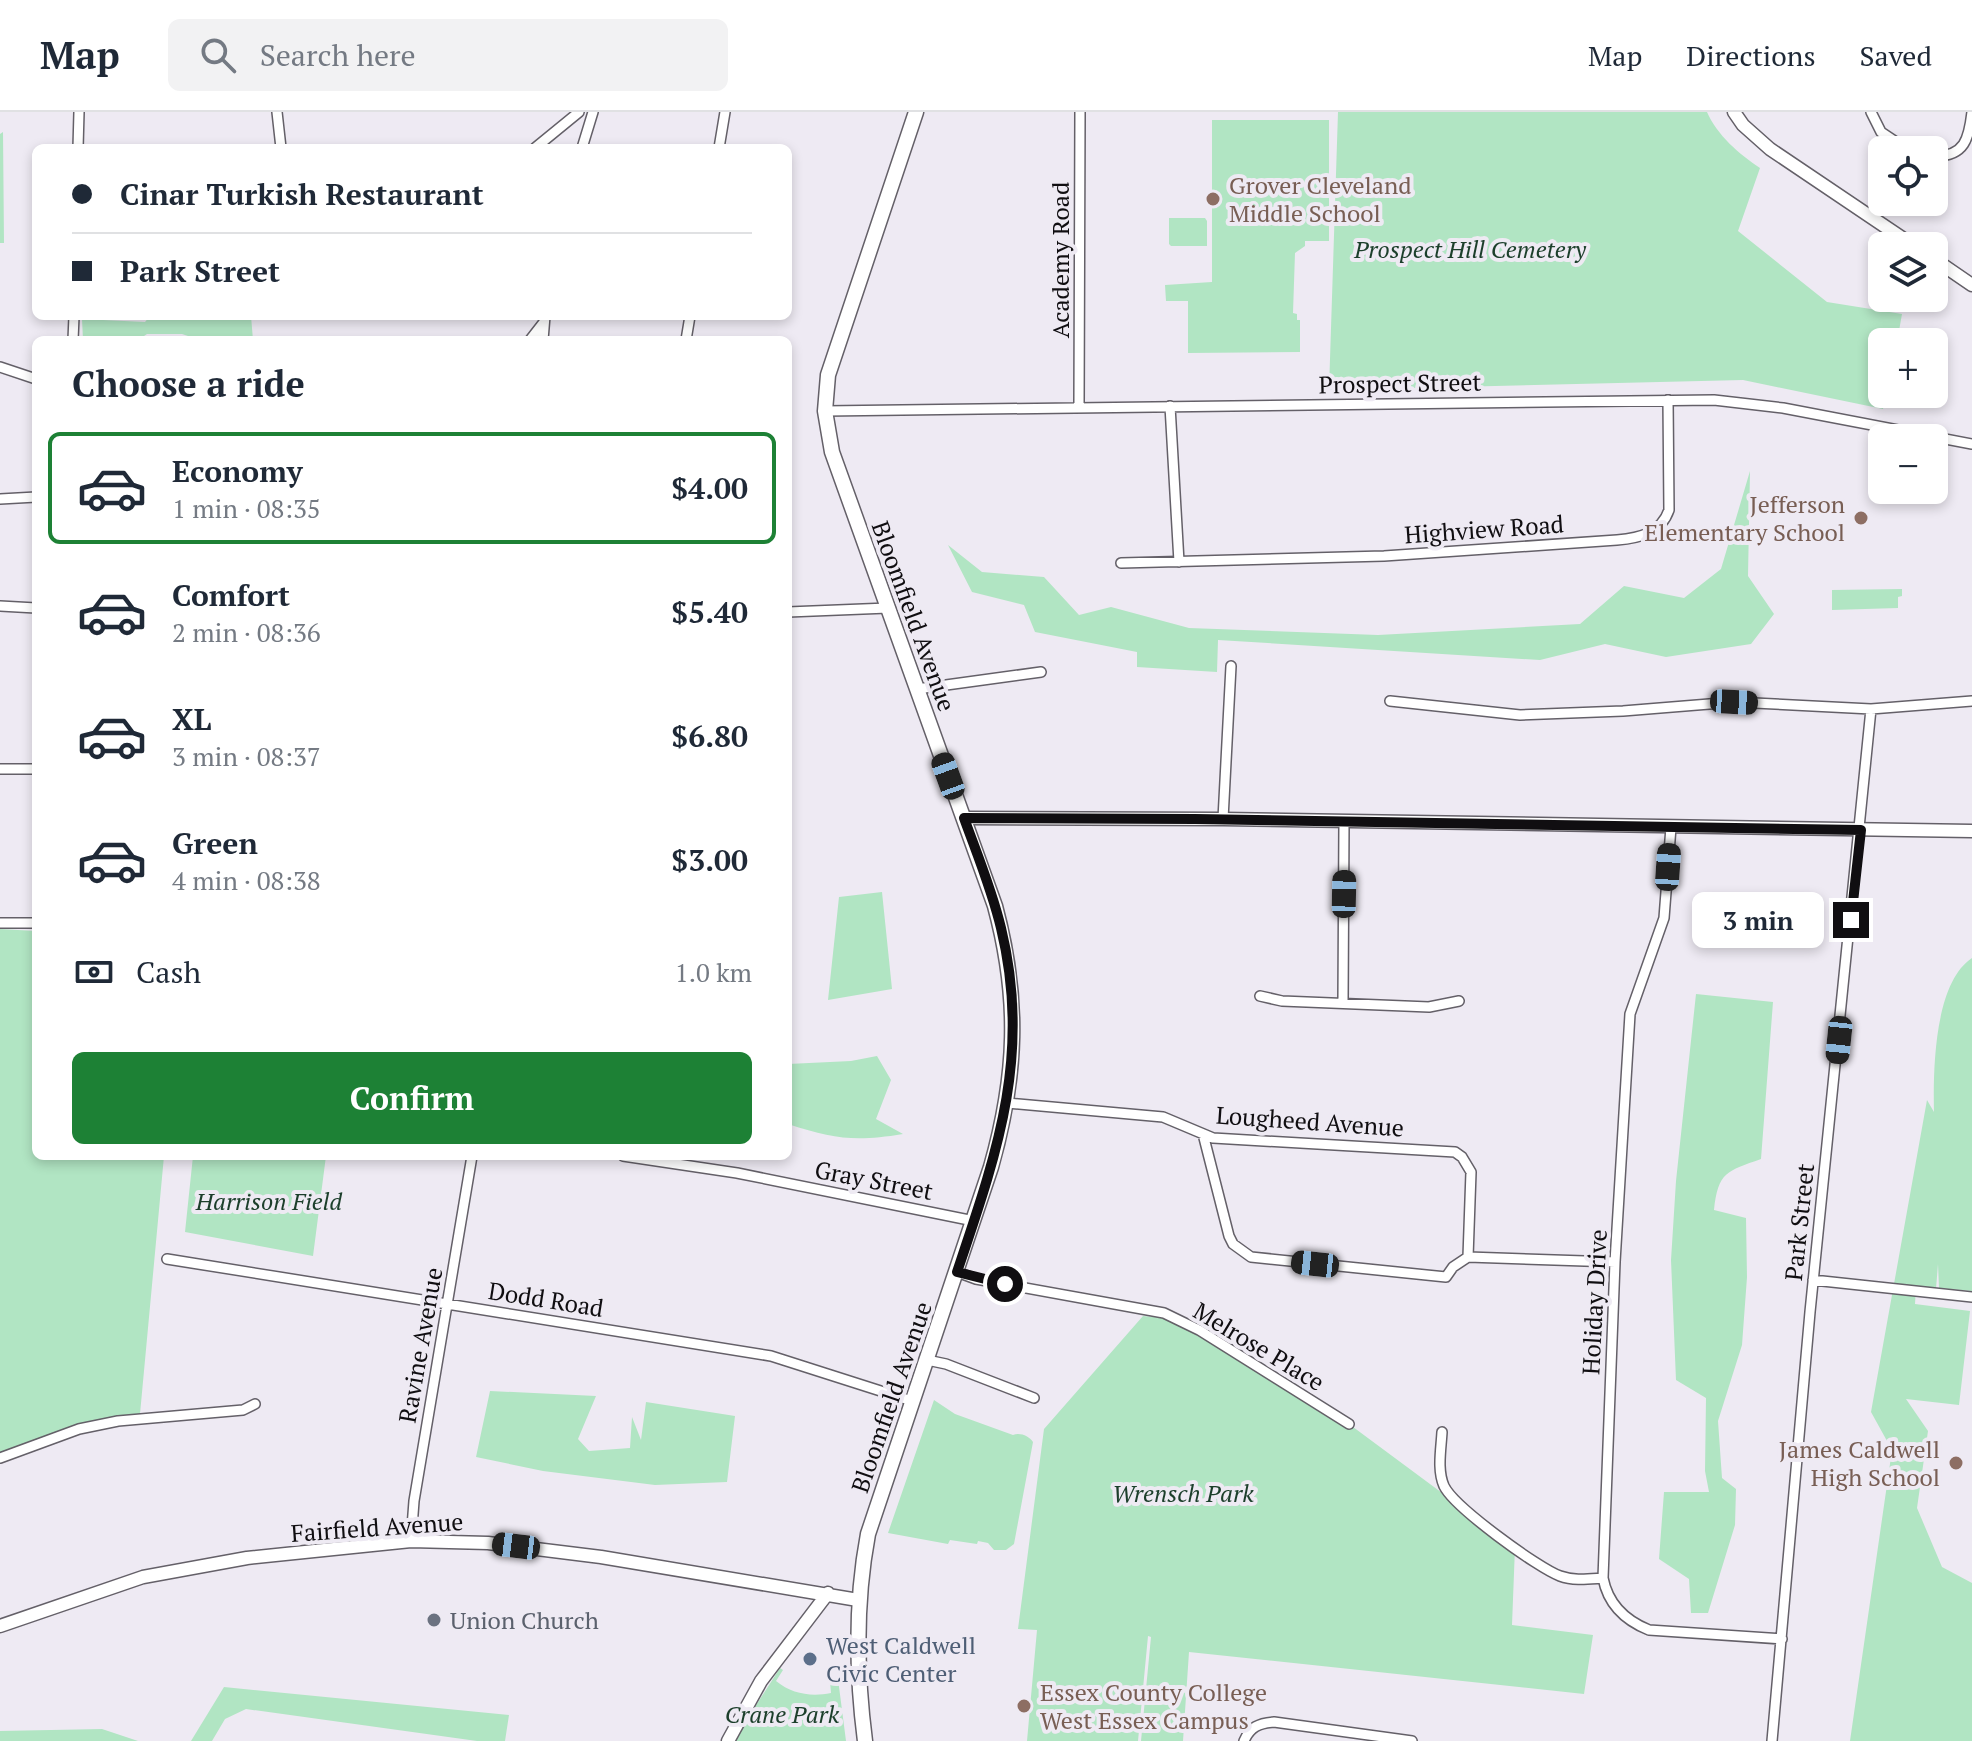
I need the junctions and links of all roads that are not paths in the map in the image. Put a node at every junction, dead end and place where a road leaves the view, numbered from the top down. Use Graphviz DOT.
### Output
graph roads {
  1 [pos="79,112"];
  2 [pos="277,112"];
  3 [pos="579,112"];
  4 [pos="593,112"];
  5 [pos="725,112"];
  6 [pos="916,112"];
  7 [pos="1080,112"];
  8 [pos="1734,112"];
  9 [pos="1871,112"];
  10 [pos="1972,112"];
  11 [pos="1887,136"];
  12 [pos="78,144"];
  13 [pos="281,144"];
  14 [pos="540,144"];
  15 [pos="583,144"];
  16 [pos="720,144"];
  17 [pos="1968,144"];
  18 [pos="1948,154"];
  19 [pos="1893,232"];
  20 [pos="1948,269"];
  21 [pos="1972,285"];
  22 [pos="0,367"];
  23 [pos="32,378"];
  24 [pos="1668,400"];
  25 [pos="1170,406"];
  26 [pos="1079,408"];
  27 [pos="825,411"];
  28 [pos="1972,444"];
  29 [pos="32,497"];
  30 [pos="0,499"];
  31 [pos="1179,562"];
  32 [pos="1121,563"];
  33 [pos="0,606"];
  34 [pos="32,608"];
  35 [pos="888,608"];
  36 [pos="792,612"];
  37 [pos="1231,666"];
  38 [pos="1041,672"];
  39 [pos="917,689"];
  40 [pos="1390,701"];
  41 [pos="1972,701"];
  42 [pos="1871,709"];
  43 [pos="0,769"];
  44 [pos="32,769"];
  45 [pos="964,818"];
  46 [pos="1223,819"];
  47 [pos="1344,821"];
  48 [pos="1671,827"];
  49 [pos="1861,830"];
  50 [pos="1972,831"];
  51 [pos="0,923"];
  52 [pos="32,923"];
  53 [pos="1260,996"];
  54 [pos="1459,1001"];
  55 [pos="1343,1002"];
  56 [pos="1007,1103"];
  57 [pos="1203,1134"];
  58 [pos="471,1160"];
  59 [pos="659,1160"];
  60 [pos="974,1221"];
  61 [pos="1468,1257"];
  62 [pos="167,1259"];
  63 [pos="1615,1262"];
  64 [pos="957,1272"];
  65 [pos="1813,1280"];
  66 [pos="1972,1297"];
  67 [pos="447,1303"];
  68 [pos="927,1360"];
  69 [pos="1034,1398"];
  70 [pos="912,1401"];
  71 [pos="255,1404"];
  72 [pos="1349,1424"];
  73 [pos="1442,1432"];
  74 [pos="0,1458"];
  75 [pos="411,1541"];
  76 [pos="1603,1578"];
  77 [pos="828,1593"];
  78 [pos="858,1600"];
  79 [pos="0,1626"];
  80 [pos="1782,1639"];
  81 [pos="728,1741"];
  82 [pos="865,1741"];
  83 [pos="1244,1741"];
  84 [pos="1412,1741"];
  85 [pos="1772,1741"];
  1 -- 12 [label="street"];
  2 -- 13 [label="street"];
  3 -- 14 [label="street"];
  4 -- 15 [label="street"];
  5 -- 16 [label="street"];
  6 -- 27 [label="main road, Bloomfield Avenue"];
  7 -- 26 [label="street, Academy Road"];
  8 -- 19 [label="street"];
  9 -- 11 [label="street"];
  10 -- 17 [label="street"];
  17 -- 18 [label="street"];
  20 -- 21 [label="street"];
  22 -- 23 [label="street"];
  24 -- 25 [label="street, Prospect Street"];
  24 -- 28 [label="street, Prospect Street"];
  24 -- 31 [label="street, Highview Road"];
  25 -- 26 [label="street, Prospect Street"];
  25 -- 31 [label="street"];
  26 -- 27 [label="street, Prospect Street"];
  27 -- 35 [label="main road, Bloomfield Avenue"];
  29 -- 30 [label="street"];
  31 -- 32 [label="street, Highview Road"];
  33 -- 34 [label="street"];
  35 -- 36 [label="street"];
  35 -- 39 [label="main road, Bloomfield Avenue"];
  37 -- 46 [label="street"];
  38 -- 39 [label="street"];
  39 -- 45 [label="main road, Bloomfield Avenue"];
  40 -- 42 [label="street"];
  41 -- 42 [label="street"];
  42 -- 49 [label="street, Park Street"];
  43 -- 44 [label="street"];
  45 -- 46 [label="street"];
  45 -- 56 [label="main road, Bloomfield Avenue"];
  46 -- 47 [label="street"];
  47 -- 48 [label="street"];
  47 -- 55 [label="street"];
  48 -- 49 [label="street"];
  48 -- 63 [label="street, Holiday Drive"];
  49 -- 50 [label="street"];
  49 -- 65 [label="street, Park Street"];
  51 -- 52 [label="street"];
  53 -- 55 [label="street"];
  54 -- 55 [label="street"];
  56 -- 57 [label="street, Lougheed Avenue"];
  56 -- 60 [label="main road, Bloomfield Avenue"];
  57 -- 61 [label="street"];
  57 -- 61 [label="street, Lougheed Avenue"];
  58 -- 67 [label="street, Ravine Avenue"];
  59 -- 60 [label="street, Gray Street"];
  60 -- 64 [label="main road, Bloomfield Avenue"];
  61 -- 63 [label="street"];
  62 -- 67 [label="street, Dodd Road"];
  63 -- 76 [label="street, Holiday Drive"];
  64 -- 68 [label="main road, Bloomfield Avenue"];
  64 -- 72 [label="street, Melrose Place"];
  65 -- 66 [label="street"];
  65 -- 80 [label="street, Park Street"];
  67 -- 70 [label="street, Dodd Road"];
  67 -- 75 [label="street, Ravine Avenue"];
  68 -- 69 [label="street"];
  68 -- 70 [label="main road, Bloomfield Avenue"];
  70 -- 78 [label="main road, Bloomfield Avenue"];
  71 -- 74 [label="street"];
  73 -- 76 [label="street"];
  75 -- 77 [label="street, Fairfield Avenue"];
  75 -- 79 [label="street, Fairfield Avenue"];
  76 -- 80 [label="street, Holiday Drive"];
  77 -- 78 [label="street, Fairfield Avenue"];
  77 -- 81 [label="street"];
  78 -- 82 [label="main road, Bloomfield Avenue"];
  80 -- 85 [label="street, Park Street"];
  83 -- 84 [label="street"];
}
